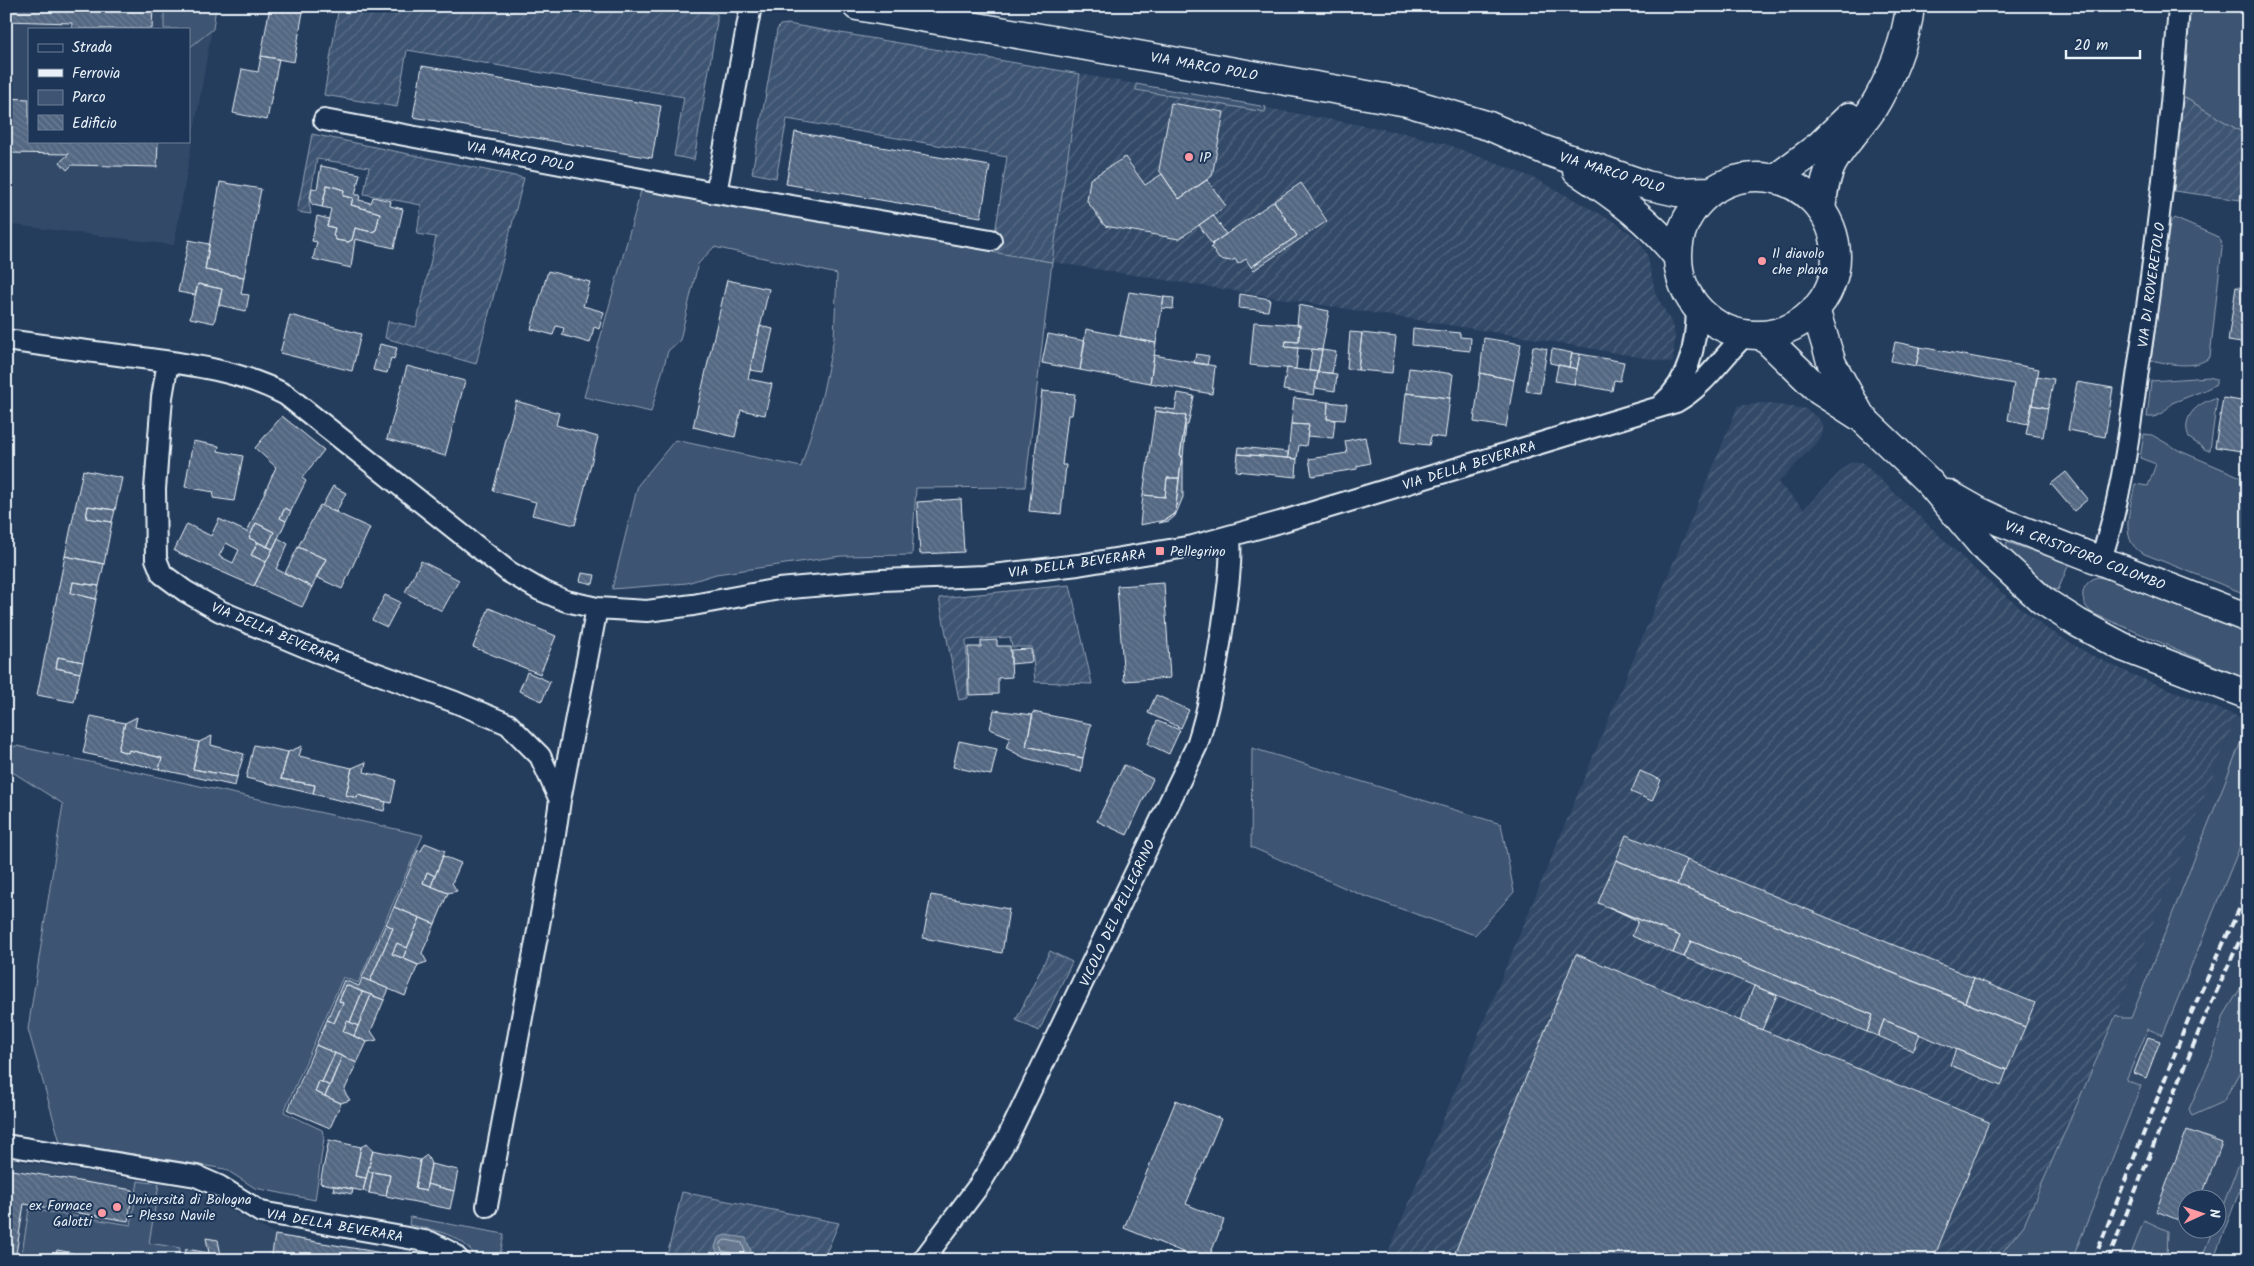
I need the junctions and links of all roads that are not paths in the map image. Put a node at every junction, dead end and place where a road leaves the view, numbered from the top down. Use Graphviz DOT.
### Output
graph roads {
  1 [pos="751,6"];
  2 [pos="857,6"];
  3 [pos="1910,6"];
  4 [pos="2179,6"];
  5 [pos="1889,74"];
  6 [pos="324,120"];
  7 [pos="1544,150"];
  8 [pos="1775,179"];
  9 [pos="1711,191"];
  10 [pos="716,193"];
  11 [pos="1821,209"];
  12 [pos="991,240"];
  13 [pos="1677,256"];
  14 [pos="1697,309"];
  15 [pos="1815,309"];
  16 [pos="1753,334"];
  17 [pos="6,340"];
  18 [pos="168,362"];
  19 [pos="1660,406"];
  20 [pos="1862,418"];
  21 [pos="1928,481"];
  22 [pos="1230,536"];
  23 [pos="2100,561"];
  24 [pos="597,608"];
  25 [pos="2248,618"];
  26 [pos="2248,696"];
  27 [pos="560,800"];
  28 [pos="6,1145"];
  29 [pos="487,1206"];
  30 [pos="459,1260"];
  31 [pos="924,1260"];
  1 -- 10 [label="street"];
  2 -- 7 [label="main road, VIA MARCO POLO"];
  3 -- 5 [label="main road"];
  4 -- 23 [label="street, VIA DI ROVERETOLO"];
  5 -- 8 [label="main road"];
  5 -- 11 [label="main road"];
  6 -- 10 [label="street, VIA MARCO POLO"];
  7 -- 9 [label="main road, VIA MARCO POLO"];
  7 -- 13 [label="main road, VIA MARCO POLO"];
  8 -- 9 [label="main road"];
  8 -- 11 [label="main road"];
  9 -- 13 [label="main road"];
  10 -- 12 [label="street, VIA MARCO POLO"];
  11 -- 15 [label="main road"];
  13 -- 14 [label="main road"];
  14 -- 16 [label="main road"];
  14 -- 19 [label="street"];
  15 -- 16 [label="main road"];
  15 -- 20 [label="main road, VIA CRISTOFORO COLOMBO"];
  16 -- 19 [label="street, VIA DELLA BEVERARA"];
  16 -- 20 [label="main road, VIA CRISTOFORO COLOMBO"];
  17 -- 18 [label="street, VIA DELLA BEVERARA"];
  18 -- 24 [label="street, VIA DELLA BEVERARA"];
  18 -- 27 [label="street, VIA DELLA BEVERARA"];
  19 -- 22 [label="street, VIA DELLA BEVERARA"];
  20 -- 21 [label="main road, VIA CRISTOFORO COLOMBO"];
  21 -- 23 [label="main road, VIA CRISTOFORO COLOMBO"];
  21 -- 26 [label="main road, VIA CRISTOFORO COLOMBO"];
  22 -- 24 [label="street, VIA DELLA BEVERARA"];
  22 -- 31 [label="street, VICOLO DEL PELLEGRINO"];
  23 -- 25 [label="main road, VIA CRISTOFORO COLOMBO"];
  24 -- 27 [label="street"];
  27 -- 29 [label="street"];
  28 -- 30 [label="street, VIA DELLA BEVERARA"];
}
